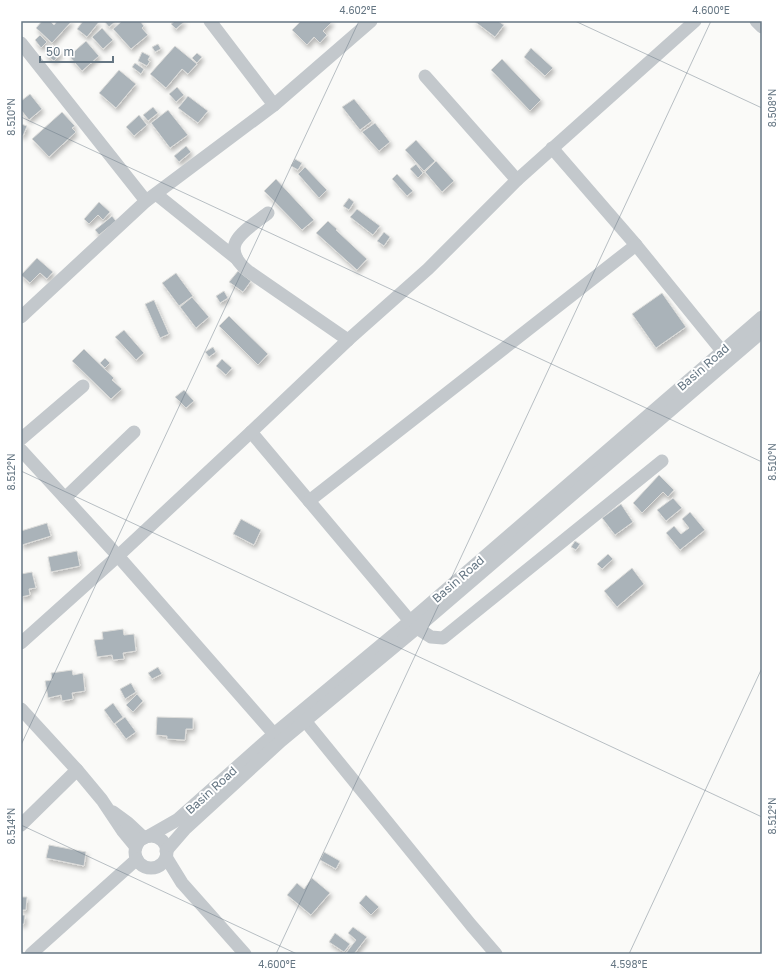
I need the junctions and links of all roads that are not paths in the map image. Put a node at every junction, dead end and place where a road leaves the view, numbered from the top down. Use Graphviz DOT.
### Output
graph roads {
  1 [pos="210,21"];
  2 [pos="371,21"];
  3 [pos="695,21"];
  4 [pos="756,21"];
  5 [pos="762,27"];
  6 [pos="21,43"];
  7 [pos="425,76"];
  8 [pos="274,105"];
  9 [pos="552,148"];
  10 [pos="517,180"];
  11 [pos="151,197"];
  12 [pos="268,213"];
  13 [pos="636,245"];
  14 [pos="237,259"];
  15 [pos="21,316"];
  16 [pos="762,317"];
  17 [pos="762,332"];
  18 [pos="348,340"];
  19 [pos="722,351"];
  20 [pos="82,386"];
  21 [pos="134,432"];
  22 [pos="251,432"];
  23 [pos="21,439"];
  24 [pos="21,450"];
  25 [pos="662,461"];
  26 [pos="65,498"];
  27 [pos="309,501"];
  28 [pos="531,523"];
  29 [pos="118,556"];
  30 [pos="413,624"];
  31 [pos="21,643"];
  32 [pos="21,709"];
  33 [pos="306,722"];
  34 [pos="274,734"];
  35 [pos="77,770"];
  36 [pos="21,824"];
  37 [pos="141,845"];
  38 [pos="166,854"];
  39 [pos="152,868"];
  40 [pos="182,883"];
  41 [pos="21,952"];
  42 [pos="24,954"];
  43 [pos="31,954"];
  44 [pos="245,954"];
  45 [pos="496,954"];
  1 -- 8 [label="street"];
  2 -- 8 [label="street"];
  3 -- 9 [label="street"];
  4 -- 5 [label="street"];
  6 -- 11 [label="street"];
  7 -- 10 [label="street"];
  8 -- 11 [label="street"];
  9 -- 10 [label="street"];
  9 -- 13 [label="street"];
  10 -- 18 [label="street"];
  11 -- 14 [label="street"];
  11 -- 15 [label="street"];
  12 -- 14 [label="street"];
  13 -- 19 [label="street"];
  13 -- 27 [label="street"];
  14 -- 18 [label="street"];
  16 -- 19 [label="street, Basin Road"];
  17 -- 28 [label="street, Basin Road"];
  18 -- 22 [label="street"];
  19 -- 28 [label="street, Basin Road"];
  20 -- 23 [label="street"];
  21 -- 26 [label="street"];
  22 -- 27 [label="street"];
  22 -- 29 [label="street"];
  24 -- 26 [label="street"];
  25 -- 30 [label="street"];
  26 -- 29 [label="street"];
  27 -- 30 [label="street"];
  28 -- 30 [label="street, Basin Road"];
  29 -- 31 [label="street"];
  29 -- 34 [label="street"];
  30 -- 33 [label="street, Basin Road"];
  30 -- 34 [label="street, Basin Road"];
  32 -- 35 [label="street"];
  33 -- 38 [label="street, Basin Road"];
  33 -- 45 [label="street"];
  34 -- 37 [label="street, Basin Road"];
  35 -- 36 [label="street"];
  35 -- 37 [label="street"];
  37 -- 38 [label="street"];
  37 -- 39 [label="street"];
  37 -- 43 [label="street, Basin Road"];
  38 -- 39 [label="street"];
  38 -- 40 [label="street"];
  39 -- 40 [label="street"];
  40 -- 44 [label="street"];
  41 -- 42 [label="street"];
}
